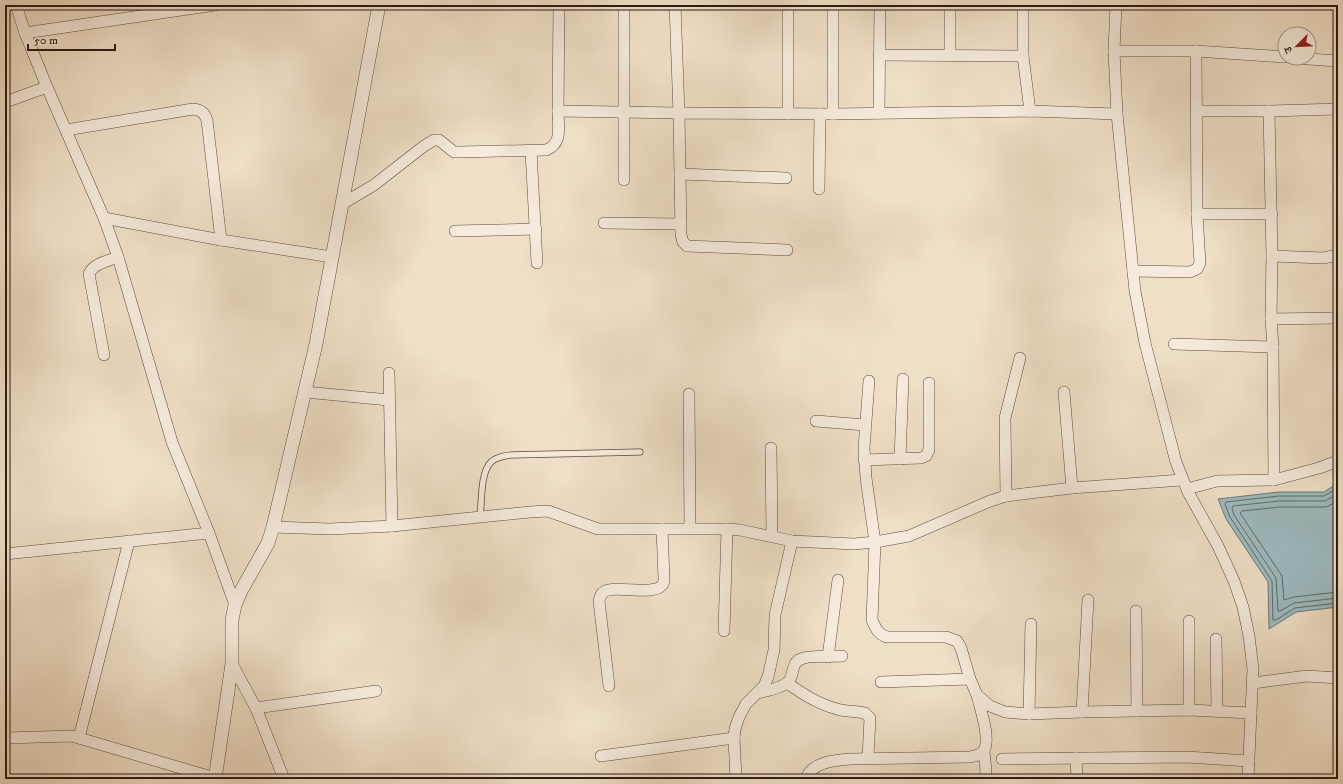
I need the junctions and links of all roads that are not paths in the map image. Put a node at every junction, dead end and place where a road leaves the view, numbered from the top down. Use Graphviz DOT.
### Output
graph roads {
  1 [pos="16,5"];
  2 [pos="215,5"];
  3 [pos="379,5"];
  4 [pos="559,5"];
  5 [pos="624,5"];
  6 [pos="675,5"];
  7 [pos="788,5"];
  8 [pos="833,5"];
  9 [pos="880,5"];
  10 [pos="950,5"];
  11 [pos="1023,5"];
  12 [pos="1116,5"];
  13 [pos="25,33"];
  14 [pos="1114,51"];
  15 [pos="1196,51"];
  16 [pos="879,55"];
  17 [pos="950,55"];
  18 [pos="1023,56"];
  19 [pos="1277,56"];
  20 [pos="1317,60"];
  21 [pos="1338,61"];
  22 [pos="47,87"];
  23 [pos="5,102"];
  24 [pos="1338,109"];
  25 [pos="1030,111"];
  26 [pos="1196,111"];
  27 [pos="1269,111"];
  28 [pos="558,112"];
  29 [pos="624,112"];
  30 [pos="679,113"];
  31 [pos="879,113"];
  32 [pos="788,114"];
  33 [pos="820,114"];
  34 [pos="834,114"];
  35 [pos="1117,114"];
  36 [pos="66,130"];
  37 [pos="531,151"];
  38 [pos="680,174"];
  39 [pos="786,178"];
  40 [pos="624,180"];
  41 [pos="819,189"];
  42 [pos="342,204"];
  43 [pos="1198,214"];
  44 [pos="1272,214"];
  45 [pos="104,218"];
  46 [pos="604,223"];
  47 [pos="681,224"];
  48 [pos="536,229"];
  49 [pos="455,231"];
  50 [pos="221,240"];
  51 [pos="787,250"];
  52 [pos="1338,255"];
  53 [pos="1272,256"];
  54 [pos="118,257"];
  55 [pos="332,257"];
  56 [pos="538,263"];
  57 [pos="1134,271"];
  58 [pos="1338,318"];
  59 [pos="1271,319"];
  60 [pos="1174,344"];
  61 [pos="1273,347"];
  62 [pos="104,354"];
  63 [pos="1020,358"];
  64 [pos="389,373"];
  65 [pos="903,379"];
  66 [pos="870,381"];
  67 [pos="929,383"];
  68 [pos="305,392"];
  69 [pos="1064,392"];
  70 [pos="688,394"];
  71 [pos="389,400"];
  72 [pos="816,421"];
  73 [pos="865,425"];
  74 [pos="771,448"];
  75 [pos="640,452"];
  76 [pos="900,459"];
  77 [pos="864,460"];
  78 [pos="1338,461"];
  79 [pos="1274,480"];
  80 [pos="1185,485"];
  81 [pos="1072,488"];
  82 [pos="1006,496"];
  83 [pos="480,517"];
  84 [pos="392,526"];
  85 [pos="273,527"];
  86 [pos="690,528"];
  87 [pos="662,529"];
  88 [pos="727,529"];
  89 [pos="209,533"];
  90 [pos="772,536"];
  91 [pos="129,541"];
  92 [pos="792,541"];
  93 [pos="875,542"];
  94 [pos="5,554"];
  95 [pos="838,580"];
  96 [pos="1088,600"];
  97 [pos="235,605"];
  98 [pos="1136,611"];
  99 [pos="1189,621"];
  100 [pos="1031,624"];
  101 [pos="724,631"];
  102 [pos="1216,639"];
  103 [pos="842,656"];
  104 [pos="828,657"];
  105 [pos="232,664"];
  106 [pos="1338,678"];
  107 [pos="970,679"];
  108 [pos="881,682"];
  109 [pos="787,683"];
  110 [pos="1253,683"];
  111 [pos="609,686"];
  112 [pos="376,691"];
  113 [pos="757,694"];
  114 [pos="978,695"];
  115 [pos="256,708"];
  116 [pos="1189,710"];
  117 [pos="1137,711"];
  118 [pos="1217,711"];
  119 [pos="1082,712"];
  120 [pos="1251,713"];
  121 [pos="1029,714"];
  122 [pos="5,738"];
  123 [pos="79,738"];
  124 [pos="734,738"];
  125 [pos="984,752"];
  126 [pos="601,756"];
  127 [pos="868,758"];
  128 [pos="1076,758"];
  129 [pos="1002,759"];
  130 [pos="1249,761"];
  131 [pos="215,778"];
  132 [pos="284,779"];
  133 [pos="736,779"];
  134 [pos="806,779"];
  135 [pos="985,779"];
  136 [pos="1077,779"];
  137 [pos="1248,779"];
  1 -- 13 [label="street"];
  2 -- 13 [label="street"];
  3 -- 42 [label="street"];
  4 -- 28 [label="street"];
  5 -- 29 [label="street"];
  6 -- 30 [label="street"];
  7 -- 32 [label="street"];
  8 -- 34 [label="street"];
  9 -- 16 [label="street"];
  10 -- 17 [label="street"];
  11 -- 18 [label="street"];
  12 -- 14 [label="street"];
  13 -- 22 [label="street"];
  14 -- 15 [label="street"];
  14 -- 35 [label="street"];
  15 -- 19 [label="street"];
  15 -- 26 [label="street"];
  16 -- 17 [label="street"];
  16 -- 31 [label="street"];
  17 -- 18 [label="street"];
  18 -- 25 [label="street"];
  20 -- 21 [label="street"];
  22 -- 23 [label="street"];
  22 -- 36 [label="street"];
  24 -- 27 [label="street"];
  25 -- 31 [label="street"];
  25 -- 35 [label="street"];
  26 -- 27 [label="street"];
  26 -- 43 [label="street"];
  27 -- 44 [label="street"];
  28 -- 29 [label="street"];
  28 -- 37 [label="street"];
  29 -- 30 [label="street"];
  29 -- 40 [label="street"];
  30 -- 32 [label="street"];
  30 -- 38 [label="street"];
  31 -- 34 [label="street"];
  32 -- 33 [label="street"];
  33 -- 34 [label="street"];
  33 -- 41 [label="street"];
  35 -- 57 [label="street"];
  36 -- 45 [label="street"];
  36 -- 50 [label="street"];
  37 -- 42 [label="street"];
  37 -- 48 [label="street"];
  38 -- 39 [label="street"];
  38 -- 47 [label="street"];
  42 -- 55 [label="street"];
  43 -- 44 [label="street"];
  43 -- 57 [label="street"];
  44 -- 53 [label="street"];
  45 -- 50 [label="street"];
  45 -- 54 [label="street"];
  46 -- 47 [label="street"];
  47 -- 51 [label="street"];
  48 -- 49 [label="street"];
  48 -- 56 [label="street"];
  50 -- 55 [label="street"];
  52 -- 53 [label="street"];
  53 -- 59 [label="street"];
  54 -- 62 [label="street"];
  54 -- 89 [label="street"];
  55 -- 68 [label="street"];
  57 -- 80 [label="street"];
  58 -- 59 [label="street"];
  59 -- 61 [label="street"];
  60 -- 61 [label="street"];
  61 -- 79 [label="street"];
  63 -- 82 [label="street"];
  64 -- 71 [label="street"];
  65 -- 76 [label="street"];
  66 -- 73 [label="street"];
  67 -- 76 [label="street"];
  68 -- 71 [label="street"];
  68 -- 85 [label="street"];
  69 -- 81 [label="street"];
  70 -- 86 [label="street"];
  71 -- 84 [label="street"];
  72 -- 73 [label="street"];
  73 -- 77 [label="street"];
  74 -- 90 [label="street"];
  75 -- 83 [label="lane"];
  76 -- 77 [label="street"];
  77 -- 93 [label="street"];
  78 -- 79 [label="street"];
  79 -- 80 [label="street"];
  80 -- 81 [label="street"];
  80 -- 110 [label="street"];
  81 -- 82 [label="street"];
  82 -- 93 [label="street"];
  83 -- 84 [label="street"];
  83 -- 87 [label="street"];
  84 -- 85 [label="street"];
  85 -- 97 [label="street"];
  86 -- 87 [label="street"];
  86 -- 88 [label="street"];
  87 -- 111 [label="street"];
  88 -- 90 [label="street"];
  88 -- 101 [label="street"];
  89 -- 91 [label="street"];
  89 -- 97 [label="street"];
  90 -- 92 [label="street"];
  91 -- 94 [label="street"];
  91 -- 123 [label="street"];
  92 -- 93 [label="street"];
  92 -- 113 [label="street"];
  93 -- 107 [label="street"];
  95 -- 104 [label="street"];
  96 -- 119 [label="street"];
  97 -- 105 [label="street"];
  98 -- 117 [label="street"];
  99 -- 116 [label="street"];
  100 -- 121 [label="street"];
  102 -- 118 [label="street"];
  103 -- 104 [label="street"];
  104 -- 109 [label="street"];
  105 -- 115 [label="street"];
  105 -- 131 [label="street"];
  106 -- 110 [label="street"];
  107 -- 108 [label="street"];
  107 -- 114 [label="street"];
  109 -- 113 [label="street"];
  109 -- 127 [label="street"];
  110 -- 120 [label="street"];
  112 -- 115 [label="street"];
  113 -- 124 [label="street"];
  114 -- 121 [label="street"];
  114 -- 125 [label="street"];
  115 -- 132 [label="street"];
  116 -- 117 [label="street"];
  116 -- 118 [label="street"];
  117 -- 119 [label="street"];
  118 -- 120 [label="street"];
  119 -- 121 [label="street"];
  120 -- 130 [label="street"];
  122 -- 123 [label="street"];
  123 -- 131 [label="street"];
  124 -- 126 [label="street"];
  124 -- 133 [label="street"];
  125 -- 127 [label="street"];
  125 -- 135 [label="street"];
  127 -- 134 [label="street"];
  128 -- 129 [label="street"];
  128 -- 130 [label="street"];
  128 -- 136 [label="street"];
  130 -- 137 [label="street"];
}
